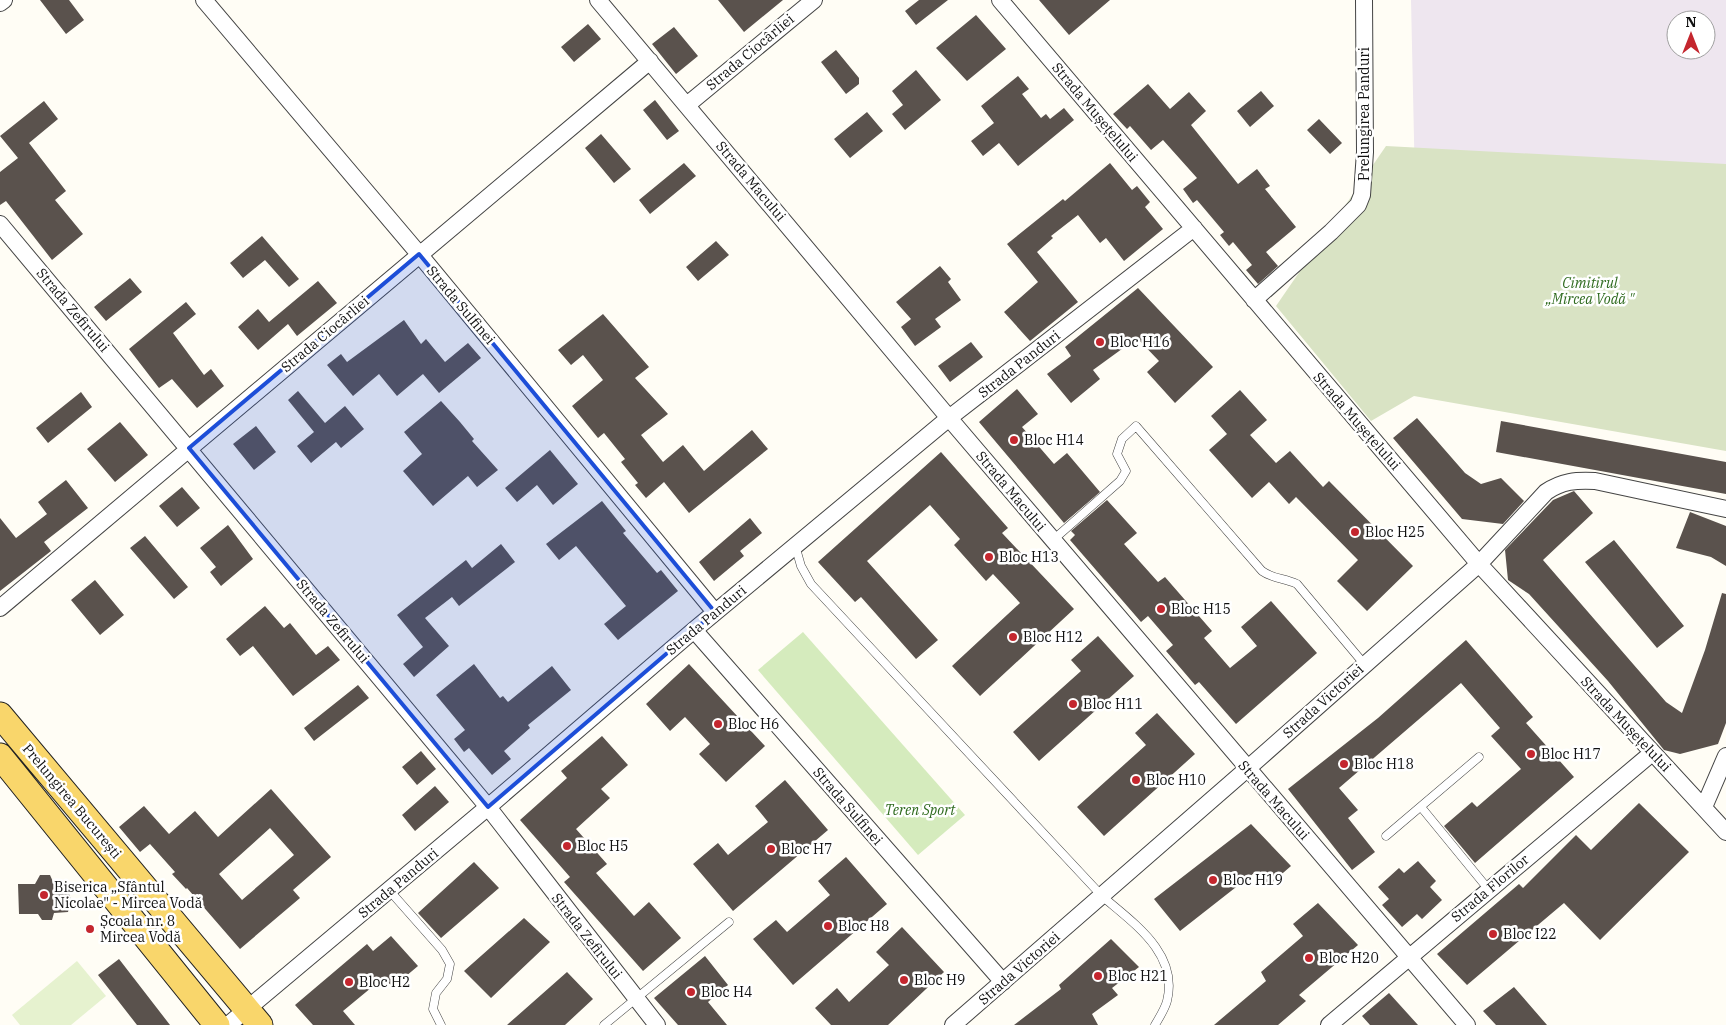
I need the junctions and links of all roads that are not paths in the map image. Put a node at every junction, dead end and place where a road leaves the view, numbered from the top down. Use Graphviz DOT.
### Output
graph roads {
  1 [pos="4,0"];
  2 [pos="204,0"];
  3 [pos="598,0"];
  4 [pos="814,0"];
  5 [pos="1000,0"];
  6 [pos="1364,0"];
  7 [pos="0,3"];
  8 [pos="650,60"];
  9 [pos="687,104"];
  10 [pos="0,224"];
  11 [pos="1194,228"];
  12 [pos="419,254"];
  13 [pos="1254,300"];
  14 [pos="949,418"];
  15 [pos="190,448"];
  16 [pos="1726,509"];
  17 [pos="1052,540"];
  18 [pos="795,545"];
  19 [pos="1479,564"];
  20 [pos="0,608"];
  21 [pos="715,612"];
  22 [pos="694,630"];
  23 [pos="1365,665"];
  24 [pos="0,715"];
  25 [pos="1652,753"];
  26 [pos="0,756"];
  27 [pos="1726,756"];
  28 [pos="1479,757"];
  29 [pos="1247,769"];
  30 [pos="488,807"];
  31 [pos="1421,807"];
  32 [pos="1704,807"];
  33 [pos="1726,832"];
  34 [pos="1386,836"];
  35 [pos="389,890"];
  36 [pos="1489,890"];
  37 [pos="1102,896"];
  38 [pos="728,922"];
  39 [pos="1409,956"];
  40 [pos="1003,982"];
  41 [pos="636,999"];
  42 [pos="245,1020"];
  43 [pos="1334,1024"];
  44 [pos="216,1025"];
  45 [pos="441,1025"];
  46 [pos="604,1025"];
  47 [pos="657,1025"];
  48 [pos="953,1025"];
  49 [pos="1155,1025"];
  50 [pos="1467,1025"];
  1 -- 7 [label="street"];
  2 -- 12 [label="street, Strada Sulfinei"];
  3 -- 8 [label="street, Strada Macului"];
  4 -- 9 [label="street, Strada Ciocârliei"];
  5 -- 11 [label="street, Strada Mușețelului"];
  6 -- 13 [label="street, Prelungirea Panduri"];
  8 -- 9 [label="street, Strada Macului"];
  8 -- 12 [label="street, Strada Ciocârliei"];
  9 -- 14 [label="street, Strada Macului"];
  10 -- 15 [label="street, Strada Zefirului"];
  11 -- 13 [label="street, Strada Mușețelului"];
  11 -- 14 [label="street, Strada Panduri"];
  12 -- 15 [label="street, Strada Ciocârliei"];
  12 -- 21 [label="street, Strada Sulfinei"];
  13 -- 19 [label="street, Strada Mușețelului"];
  14 -- 17 [label="street, Strada Macului"];
  14 -- 18 [label="street, Strada Panduri"];
  15 -- 20 [label="street, Strada Ciocârliei"];
  15 -- 30 [label="street, Strada Zefirului"];
  16 -- 19 [label="street, Strada Victoriei"];
  17 -- 23 [label="lane"];
  17 -- 29 [label="street, Strada Macului"];
  18 -- 21 [label="street, Strada Panduri"];
  18 -- 37 [label="lane"];
  19 -- 23 [label="street, Strada Victoriei"];
  19 -- 25 [label="street, Strada Mușețelului"];
  21 -- 22 [label="street, Strada Panduri"];
  22 -- 30 [label="street, Strada Panduri"];
  22 -- 40 [label="street, Strada Sulfinei"];
  23 -- 29 [label="street, Strada Victoriei"];
  24 -- 42 [label="main road, Prelungirea București"];
  25 -- 32 [label="street, Strada Mușețelului"];
  25 -- 36 [label="street, Strada Florilor"];
  26 -- 44 [label="main road, Prelungirea București"];
  27 -- 32 [label="street"];
  28 -- 31 [label="lane"];
  29 -- 37 [label="street, Strada Victoriei"];
  29 -- 39 [label="street, Strada Macului"];
  30 -- 35 [label="street, Strada Panduri"];
  30 -- 41 [label="street, Strada Zefirului"];
  31 -- 34 [label="lane"];
  31 -- 36 [label="lane"];
  32 -- 33 [label="street, Strada Mușețelului"];
  35 -- 42 [label="street, Strada Panduri"];
  35 -- 45 [label="lane"];
  36 -- 39 [label="street, Strada Florilor"];
  37 -- 40 [label="street, Strada Victoriei"];
  37 -- 49 [label="lane"];
  38 -- 41 [label="lane"];
  39 -- 43 [label="street, Strada Florilor"];
  39 -- 50 [label="street, Strada Macului"];
  40 -- 48 [label="street, Strada Victoriei"];
  41 -- 46 [label="lane"];
  41 -- 47 [label="street, Strada Zefirului"];
}
